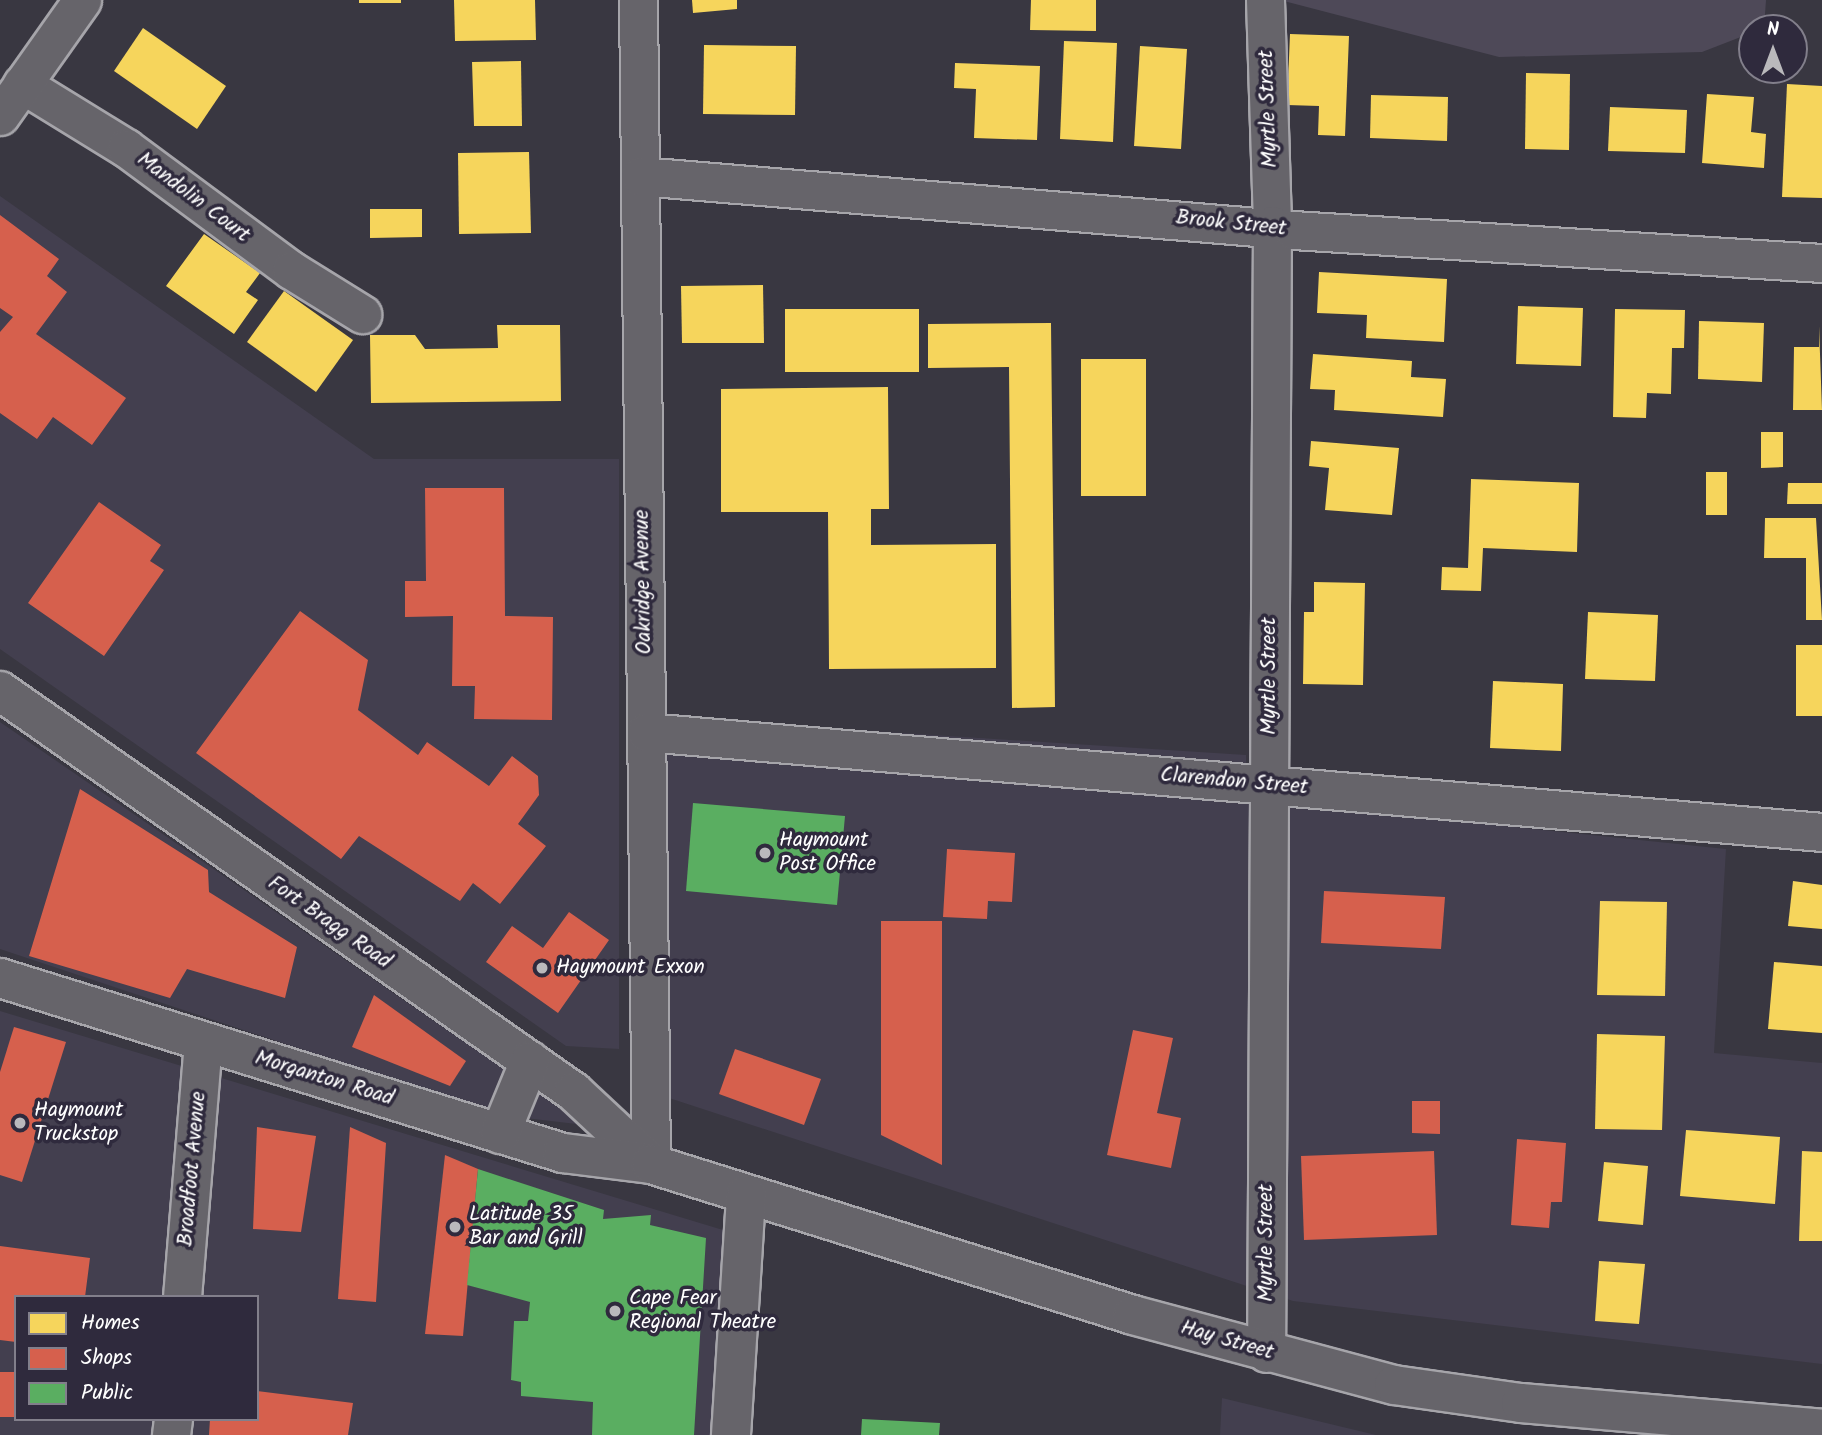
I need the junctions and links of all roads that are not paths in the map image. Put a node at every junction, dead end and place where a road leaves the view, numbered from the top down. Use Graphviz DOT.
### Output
graph roads {
  1 [pos="82,0"];
  2 [pos="638,0"];
  3 [pos="1265,0"];
  4 [pos="22,84"];
  5 [pos="0,116"];
  6 [pos="640,176"];
  7 [pos="1272,225"];
  8 [pos="1822,263"];
  9 [pos="362,314"];
  10 [pos="0,691"];
  11 [pos="646,732"];
  12 [pos="1269,785"];
  13 [pos="1822,832"];
  14 [pos="0,978"];
  15 [pos="203,1042"];
  16 [pos="530,1061"];
  17 [pos="500,1134"];
  18 [pos="651,1164"];
  19 [pos="746,1194"];
  20 [pos="182,1295"];
  21 [pos="1266,1353"];
  22 [pos="1822,1429"];
  23 [pos="732,1435"];
  1 -- 4 [label="street"];
  2 -- 6 [label="street, Oakridge Avenue"];
  3 -- 7 [label="street, Myrtle Street"];
  4 -- 5 [label="street"];
  4 -- 9 [label="street, Mandolin Court"];
  6 -- 7 [label="street, Brook Street"];
  6 -- 11 [label="street, Oakridge Avenue"];
  7 -- 8 [label="street, Brook Street"];
  7 -- 12 [label="street, Myrtle Street"];
  10 -- 16 [label="main road, Fort Bragg Road"];
  11 -- 12 [label="street, Clarendon Street"];
  11 -- 18 [label="street, Oakridge Avenue"];
  12 -- 13 [label="street, Clarendon Street"];
  12 -- 21 [label="street, Myrtle Street"];
  14 -- 15 [label="main road, Morganton Road"];
  15 -- 17 [label="main road, Morganton Road"];
  15 -- 20 [label="street, Broadfoot Avenue"];
  16 -- 17 [label="main road"];
  16 -- 18 [label="main road, Fort Bragg Road"];
  17 -- 18 [label="main road, Morganton Road"];
  18 -- 19 [label="main road, Hay Street"];
  19 -- 21 [label="main road, Hay Street"];
  19 -- 23 [label="main road"];
  21 -- 22 [label="main road, Hay Street"];
}
